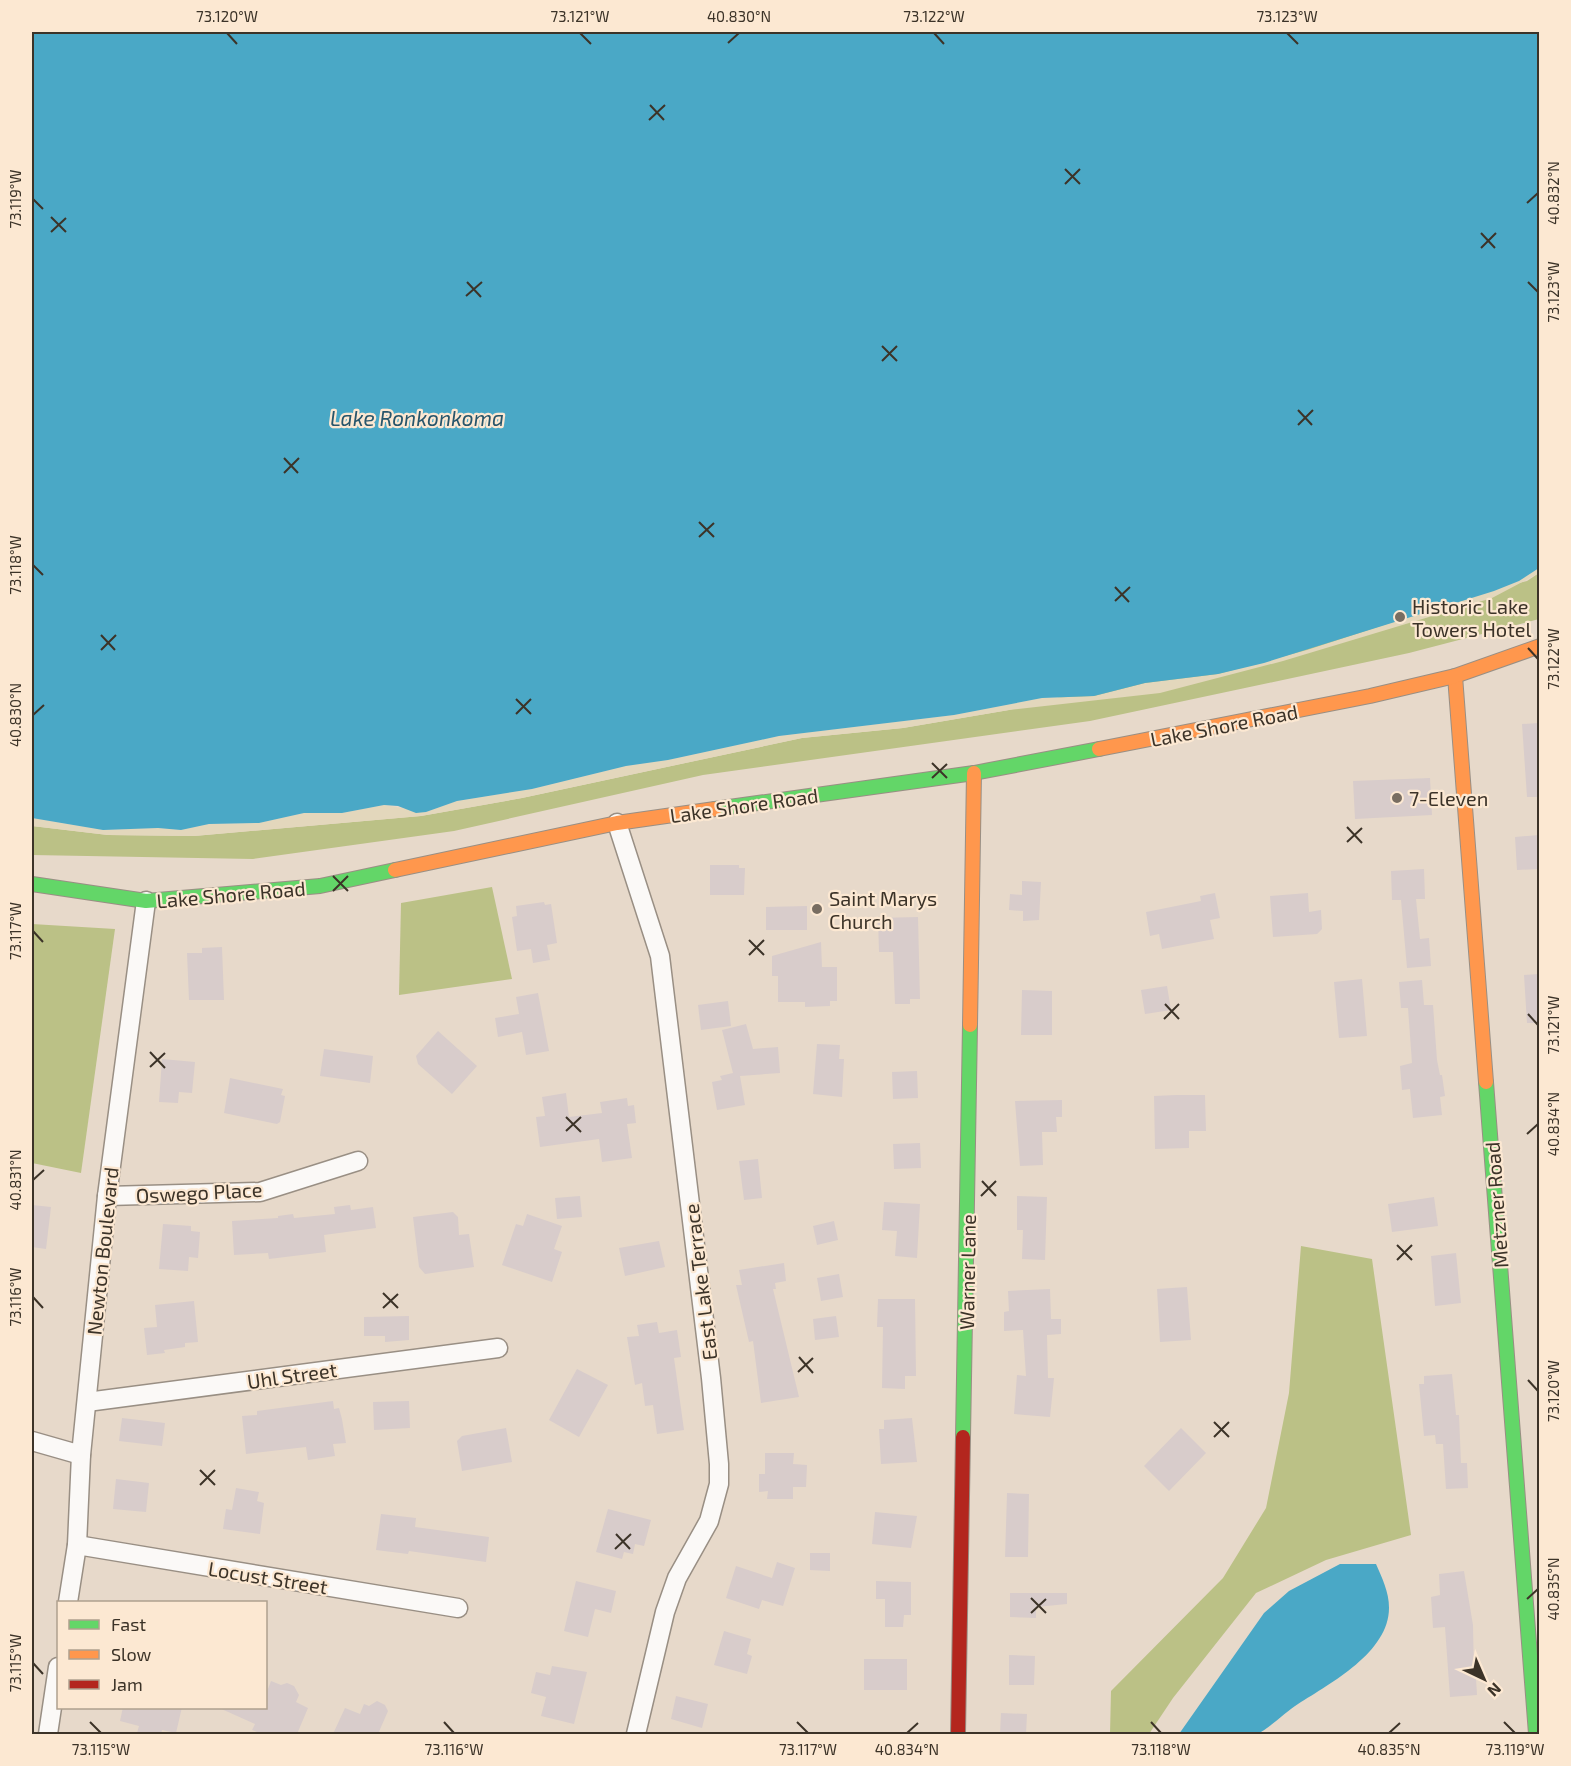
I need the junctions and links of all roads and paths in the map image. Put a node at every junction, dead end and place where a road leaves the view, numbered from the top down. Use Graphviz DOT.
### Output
graph roads {
  1 [pos="1539,646"];
  2 [pos="1455,676"];
  3 [pos="974,773"];
  4 [pos="617,823"];
  5 [pos="32,884"];
  6 [pos="146,901"];
  7 [pos="358,1161"];
  8 [pos="107,1196"];
  9 [pos="498,1348"];
  10 [pos="87,1402"];
  11 [pos="32,1441"];
  12 [pos="81,1455"];
  13 [pos="77,1545"];
  14 [pos="68,1601"];
  15 [pos="458,1608"];
  16 [pos="57,1674"];
  17 [pos="48,1734"];
  18 [pos="636,1734"];
  19 [pos="958,1734"];
  20 [pos="1536,1734"];
  1 -- 2 [label="street, Lake Shore Road"];
  2 -- 3 [label="street, Lake Shore Road"];
  2 -- 20 [label="street, Metzner Road"];
  3 -- 4 [label="street, Lake Shore Road"];
  3 -- 19 [label="street, Warner Lane"];
  4 -- 6 [label="street, Lake Shore Road"];
  4 -- 18 [label="street, East Lake Terrace"];
  5 -- 6 [label="street, Lake Shore Road"];
  6 -- 8 [label="street, Newton Boulevard"];
  7 -- 8 [label="street, Oswego Place"];
  8 -- 10 [label="street, Newton Boulevard"];
  9 -- 10 [label="street, Uhl Street"];
  10 -- 12 [label="street, Newton Boulevard"];
  11 -- 12 [label="street"];
  12 -- 13 [label="street, Newton Boulevard"];
  13 -- 14 [label="street, Newton Boulevard"];
  13 -- 15 [label="street, Locust Street"];
  16 -- 17 [label="street"];
}
